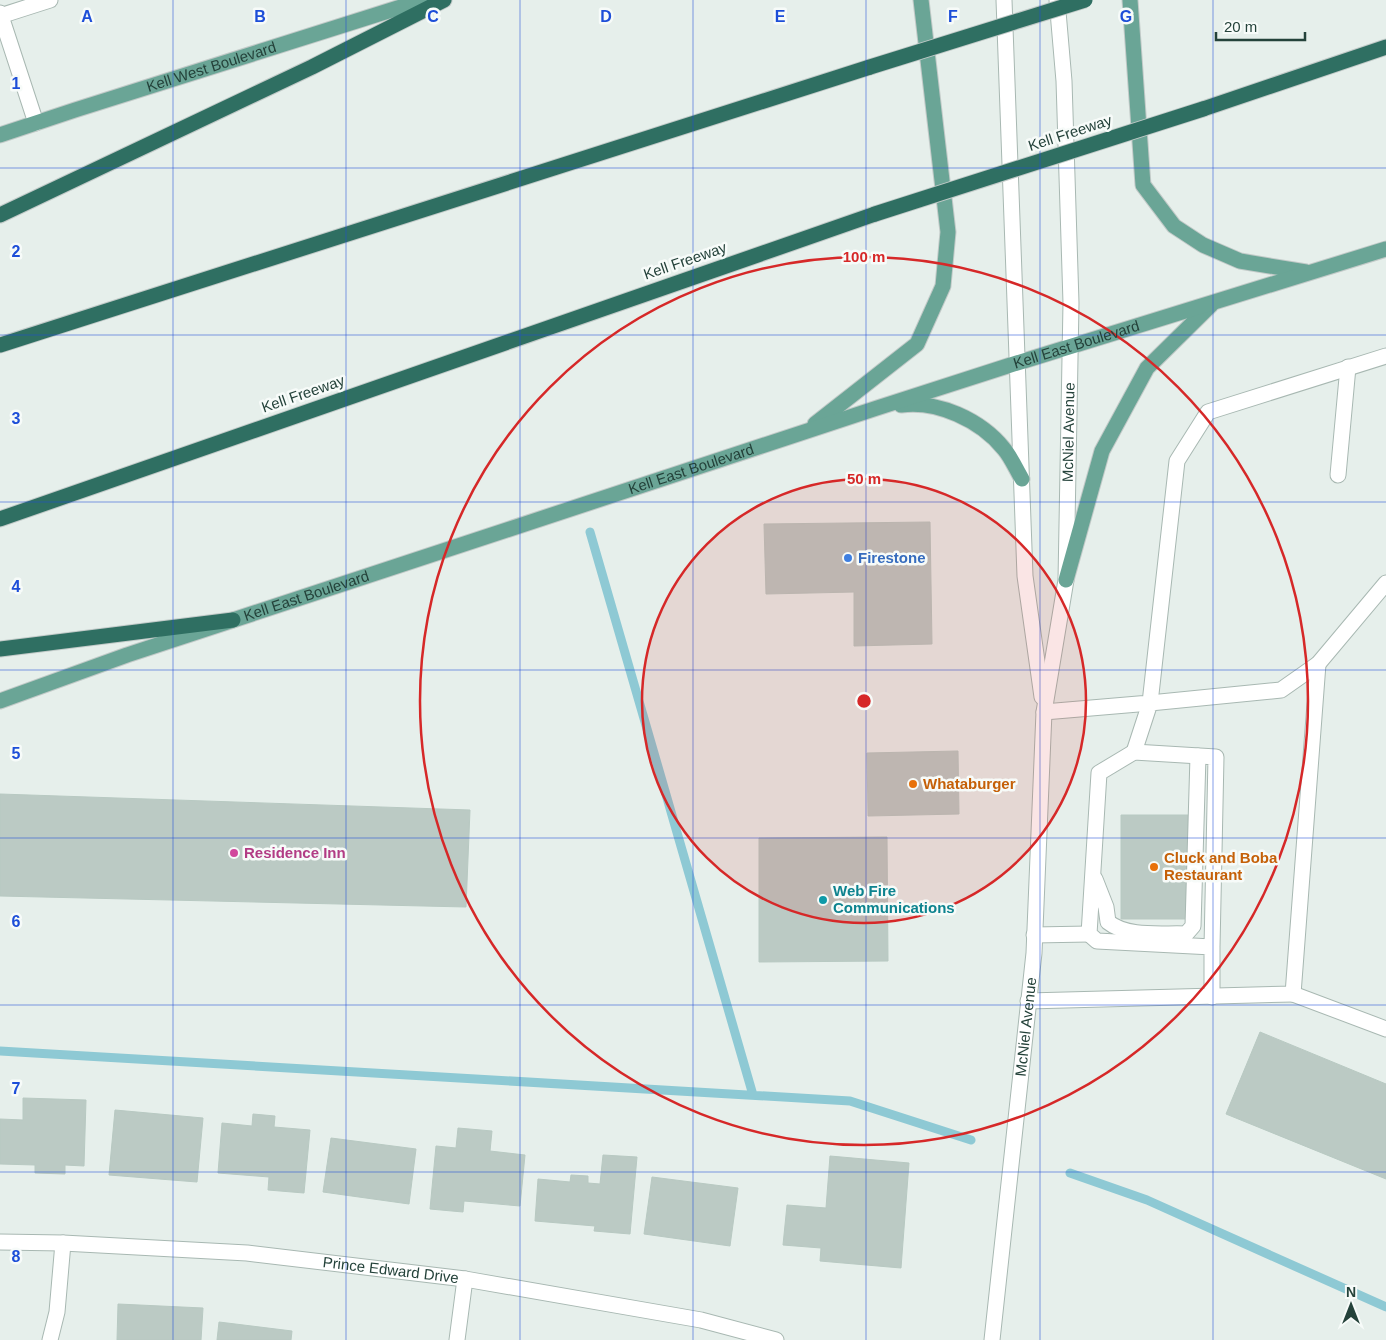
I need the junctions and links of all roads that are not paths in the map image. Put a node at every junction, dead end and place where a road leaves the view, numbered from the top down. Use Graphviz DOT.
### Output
graph roads {
  1 [pos="50,0"];
  2 [pos="423,0"];
  3 [pos="444,0"];
  4 [pos="921,0"];
  5 [pos="1004,0"];
  6 [pos="1057,0"];
  7 [pos="1085,0"];
  8 [pos="1130,0"];
  9 [pos="388,5"];
  10 [pos="0,15"];
  11 [pos="1386,48"];
  12 [pos="36,123"];
  13 [pos="0,135"];
  14 [pos="0,215"];
  15 [pos="1386,249"];
  16 [pos="1310,272"];
  17 [pos="1214,302"];
  18 [pos="0,345"];
  19 [pos="1070,347"];
  20 [pos="1386,356"];
  21 [pos="1017,363"];
  22 [pos="1348,367"];
  23 [pos="877,408"];
  24 [pos="806,432"];
  25 [pos="1338,475"];
  26 [pos="1022,479"];
  27 [pos="0,519"];
  28 [pos="1066,580"];
  29 [pos="1386,583"];
  30 [pos="233,620"];
  31 [pos="0,649"];
  32 [pos="1318,664"];
  33 [pos="0,701"];
  34 [pos="1150,703"];
  35 [pos="1044,712"];
  36 [pos="1134,752"];
  37 [pos="1198,756"];
  38 [pos="1093,872"];
  39 [pos="1089,934"];
  40 [pos="1034,935"];
  41 [pos="1212,947"];
  42 [pos="1293,994"];
  43 [pos="1212,997"];
  44 [pos="1028,1001"];
  45 [pos="1386,1029"];
  46 [pos="0,1242"];
  47 [pos="63,1244"];
  48 [pos="465,1280"];
  49 [pos="50,1340"];
  50 [pos="457,1340"];
  51 [pos="776,1340"];
  52 [pos="992,1340"];
  1 -- 10 [label="street"];
  2 -- 9 [label="main road, Kell West Boulevard"];
  3 -- 14 [label="highway"];
  4 -- 24 [label="main road"];
  5 -- 21 [label="street, McNiel Avenue"];
  6 -- 19 [label="street, McNiel Avenue"];
  7 -- 18 [label="highway, bridge"];
  8 -- 16 [label="main road"];
  9 -- 12 [label="main road, Kell West Boulevard"];
  10 -- 12 [label="street"];
  11 -- 27 [label="highway, Kell Freeway, bridge"];
  12 -- 13 [label="main road, Kell West Boulevard"];
  15 -- 16 [label="main road, Kell East Boulevard"];
  16 -- 17 [label="main road, Kell East Boulevard"];
  17 -- 19 [label="main road, Kell East Boulevard"];
  17 -- 28 [label="main road"];
  19 -- 21 [label="main road, Kell East Boulevard"];
  19 -- 28 [label="street, McNiel Avenue"];
  20 -- 22 [label="street"];
  21 -- 23 [label="main road, Kell East Boulevard"];
  21 -- 26 [label="street, McNiel Avenue"];
  22 -- 25 [label="street"];
  22 -- 34 [label="street"];
  23 -- 24 [label="main road, Kell East Boulevard"];
  23 -- 26 [label="main road"];
  24 -- 30 [label="main road, Kell East Boulevard"];
  26 -- 35 [label="street, McNiel Avenue"];
  28 -- 35 [label="street, McNiel Avenue"];
  29 -- 32 [label="street"];
  30 -- 31 [label="highway"];
  30 -- 33 [label="main road, Kell East Boulevard"];
  32 -- 34 [label="street"];
  32 -- 42 [label="street"];
  34 -- 35 [label="street"];
  34 -- 36 [label="street"];
  35 -- 40 [label="street, McNiel Avenue"];
  36 -- 37 [label="street"];
  36 -- 38 [label="street"];
  37 -- 38 [label="street"];
  37 -- 41 [label="street"];
  38 -- 39 [label="street"];
  39 -- 40 [label="street"];
  39 -- 41 [label="street"];
  40 -- 44 [label="street, McNiel Avenue"];
  41 -- 43 [label="street"];
  42 -- 43 [label="street"];
  42 -- 45 [label="street"];
  43 -- 44 [label="street"];
  44 -- 52 [label="street, McNiel Avenue"];
  46 -- 47 [label="street, Prince Edward Drive"];
  47 -- 48 [label="street, Prince Edward Drive"];
  47 -- 49 [label="street"];
  48 -- 50 [label="street"];
  48 -- 51 [label="street, Prince Edward Drive"];
}
